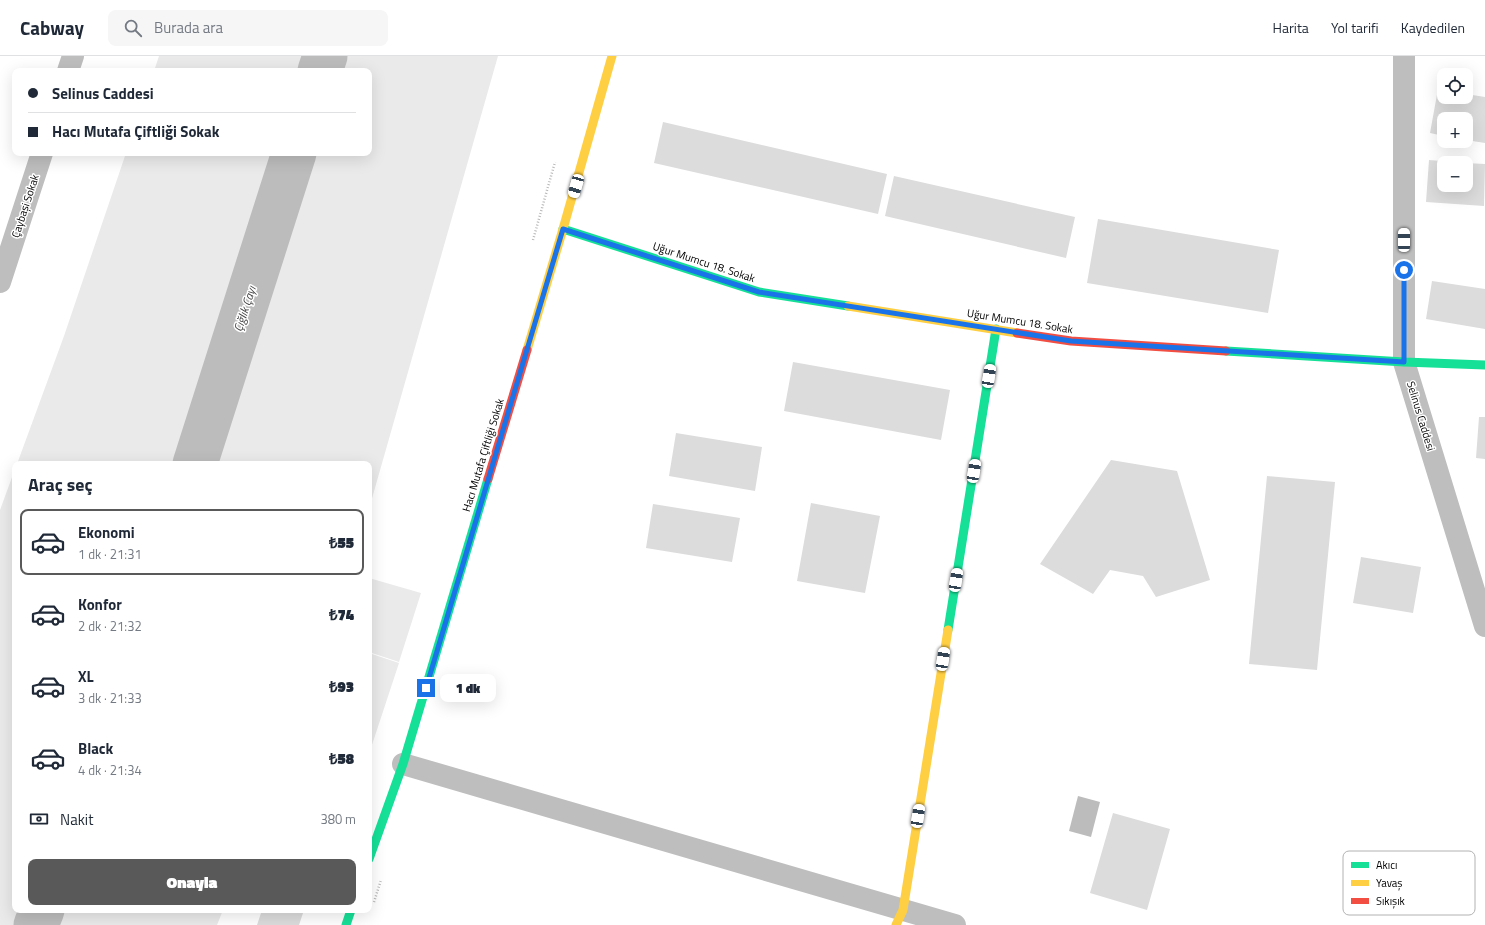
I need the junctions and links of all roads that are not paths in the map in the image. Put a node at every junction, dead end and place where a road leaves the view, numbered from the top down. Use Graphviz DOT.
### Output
graph roads {
  1 [pos="73,56"];
  2 [pos="612,56"];
  3 [pos="1404,56"];
  4 [pos="69,68"];
  5 [pos="41,156"];
  6 [pos="563,229"];
  7 [pos="0,282"];
  8 [pos="996,329"];
  9 [pos="1404,362"];
  10 [pos="1485,365"];
  11 [pos="1485,626"];
  12 [pos="403,764"];
  13 [pos="372,851"];
  14 [pos="350,913"];
  15 [pos="899,917"];
  16 [pos="346,925"];
  17 [pos="955,925"];
  1 -- 4 [label="street"];
  2 -- 6 [label="street, Hacı Mutafa Çiftliği Sokak"];
  3 -- 9 [label="street, Selinus Caddesi"];
  5 -- 7 [label="street, Çaybaşi Sokak"];
  6 -- 8 [label="street, Uğur Mumcu 18. Sokak"];
  6 -- 12 [label="street, Hacı Mutafa Çiftliği Sokak"];
  8 -- 9 [label="street, Uğur Mumcu 18. Sokak"];
  8 -- 15 [label="street"];
  9 -- 10 [label="street, Uğur Mumcu 18. Sokak"];
  9 -- 11 [label="street, Selinus Caddesi"];
  12 -- 13 [label="street, Hacı Mutafa Çiftliği Sokak"];
  12 -- 15 [label="street"];
  14 -- 16 [label="street"];
  15 -- 17 [label="street"];
}
